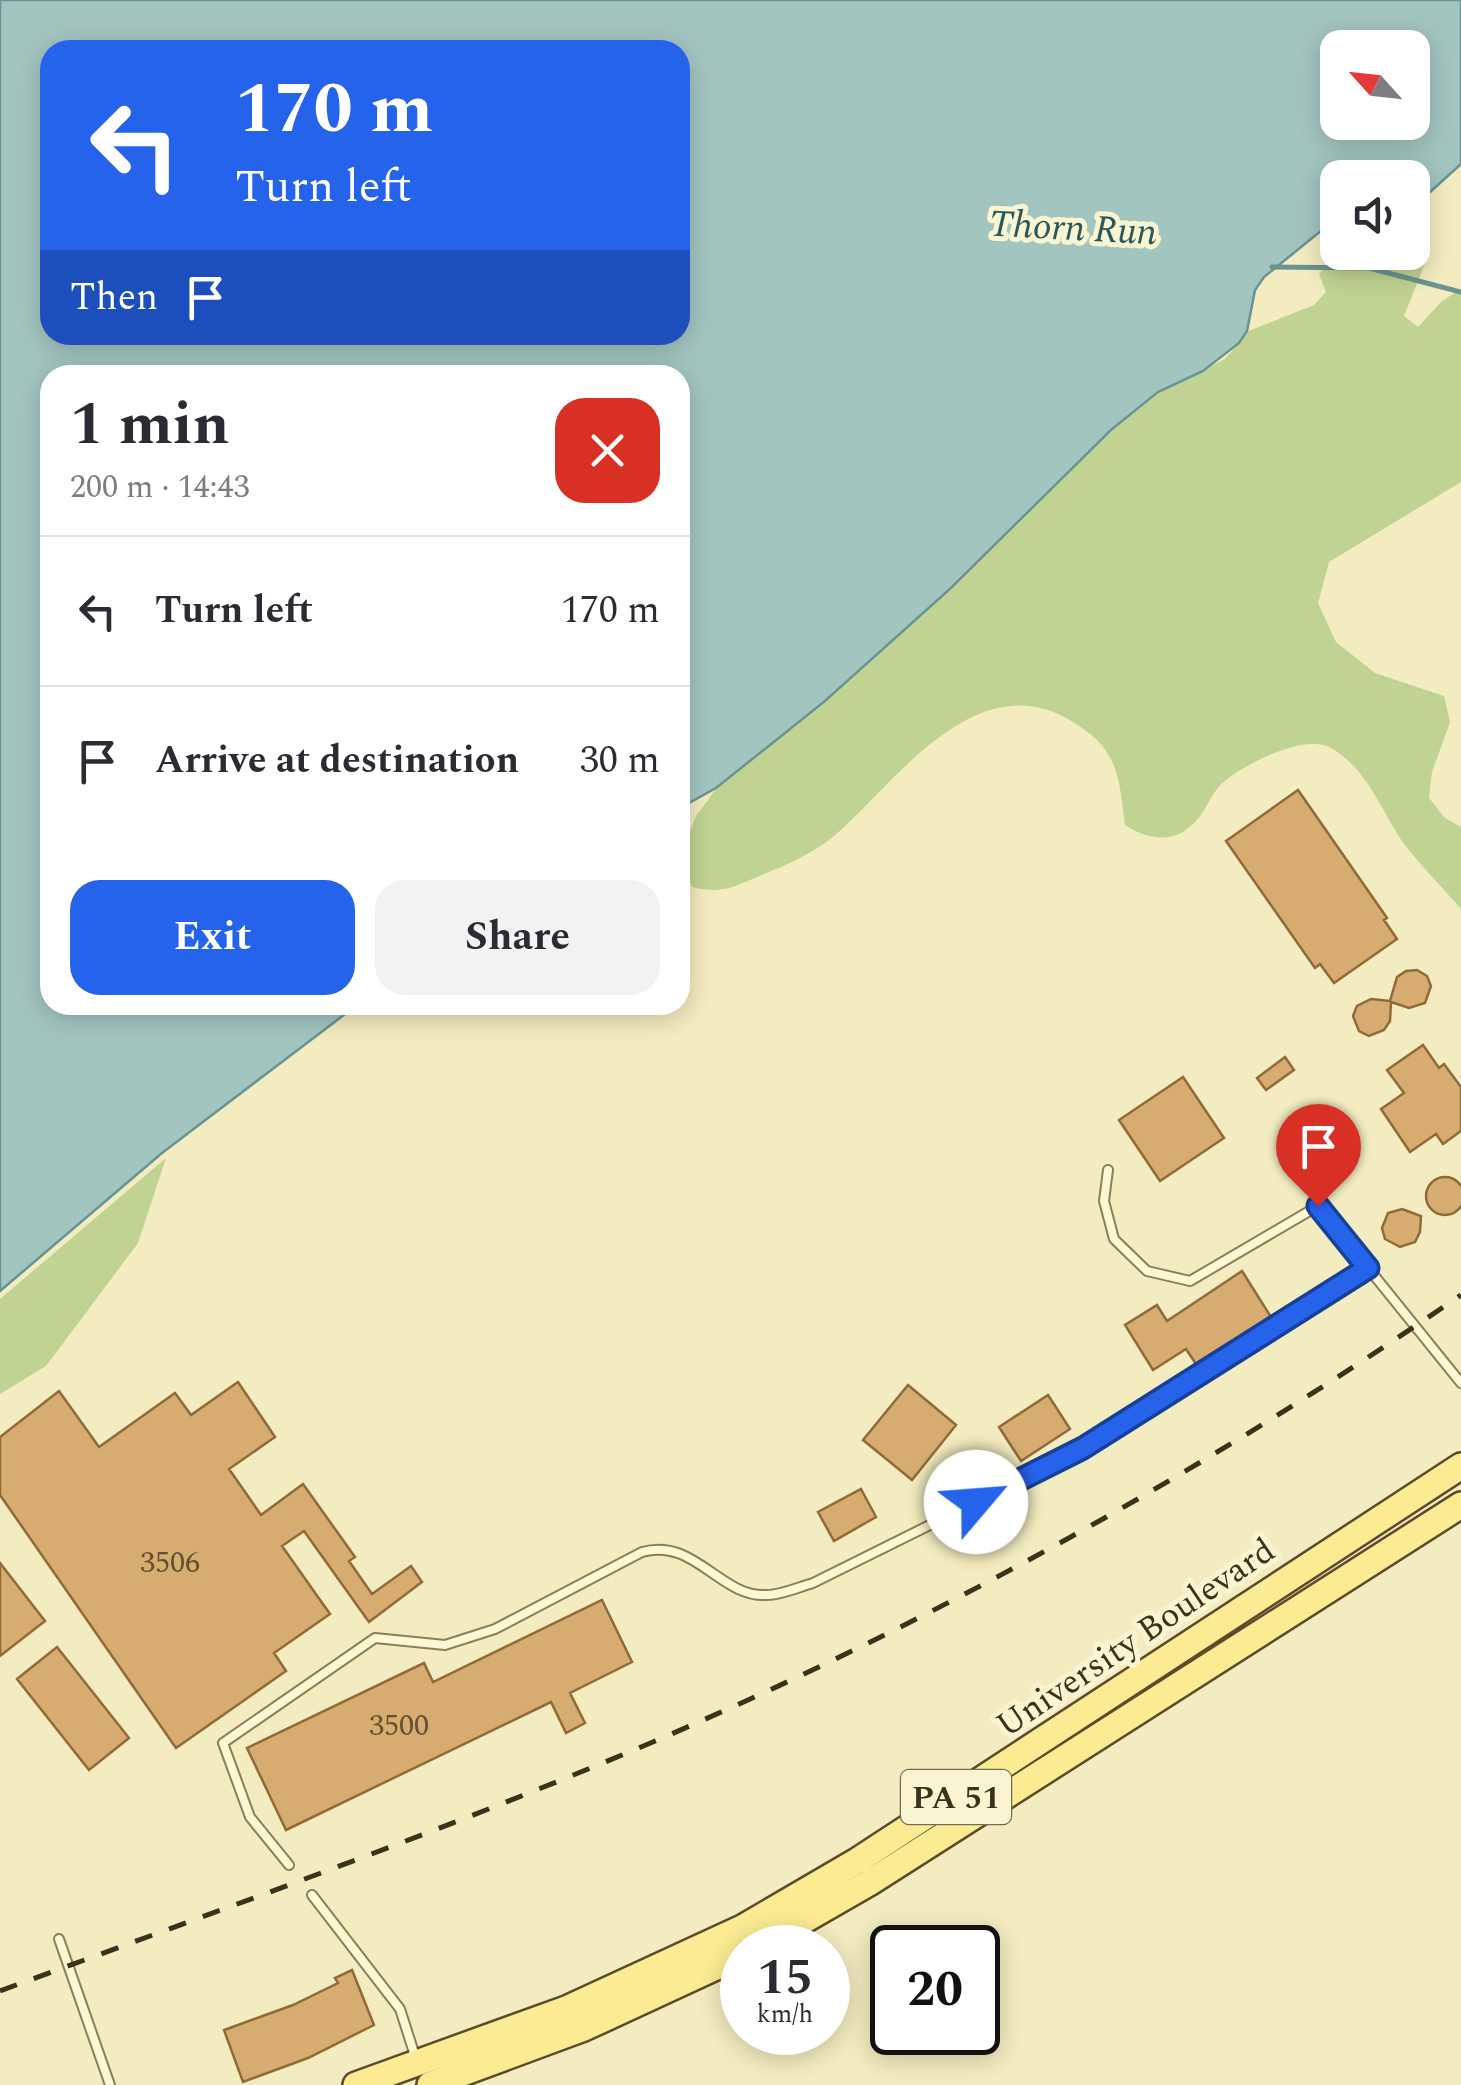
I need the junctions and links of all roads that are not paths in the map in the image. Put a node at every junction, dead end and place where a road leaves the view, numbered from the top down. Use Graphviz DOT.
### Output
graph roads {
  1 [pos="1108,1170"];
  2 [pos="1368,1268"];
  3 [pos="1461,1383"];
  4 [pos="1461,1466"];
  5 [pos="1461,1505"];
  6 [pos="289,1865"];
  7 [pos="312,1896"];
  8 [pos="796,1925"];
  9 [pos="59,1939"];
  10 [pos="720,1964"];
  11 [pos="424,2078"];
  12 [pos="110,2085"];
  13 [pos="356,2085"];
  1 -- 2 [label="lane"];
  2 -- 3 [label="lane"];
  2 -- 6 [label="lane"];
  4 -- 11 [label="main road, University Boulevard / PA 51"];
  5 -- 8 [label="main road, University Boulevard / PA 51"];
  7 -- 11 [label="lane"];
  9 -- 12 [label="lane"];
  10 -- 11 [label="main road, University Boulevard / PA 51"];
  11 -- 13 [label="main road, University Boulevard / PA 51"];
}
